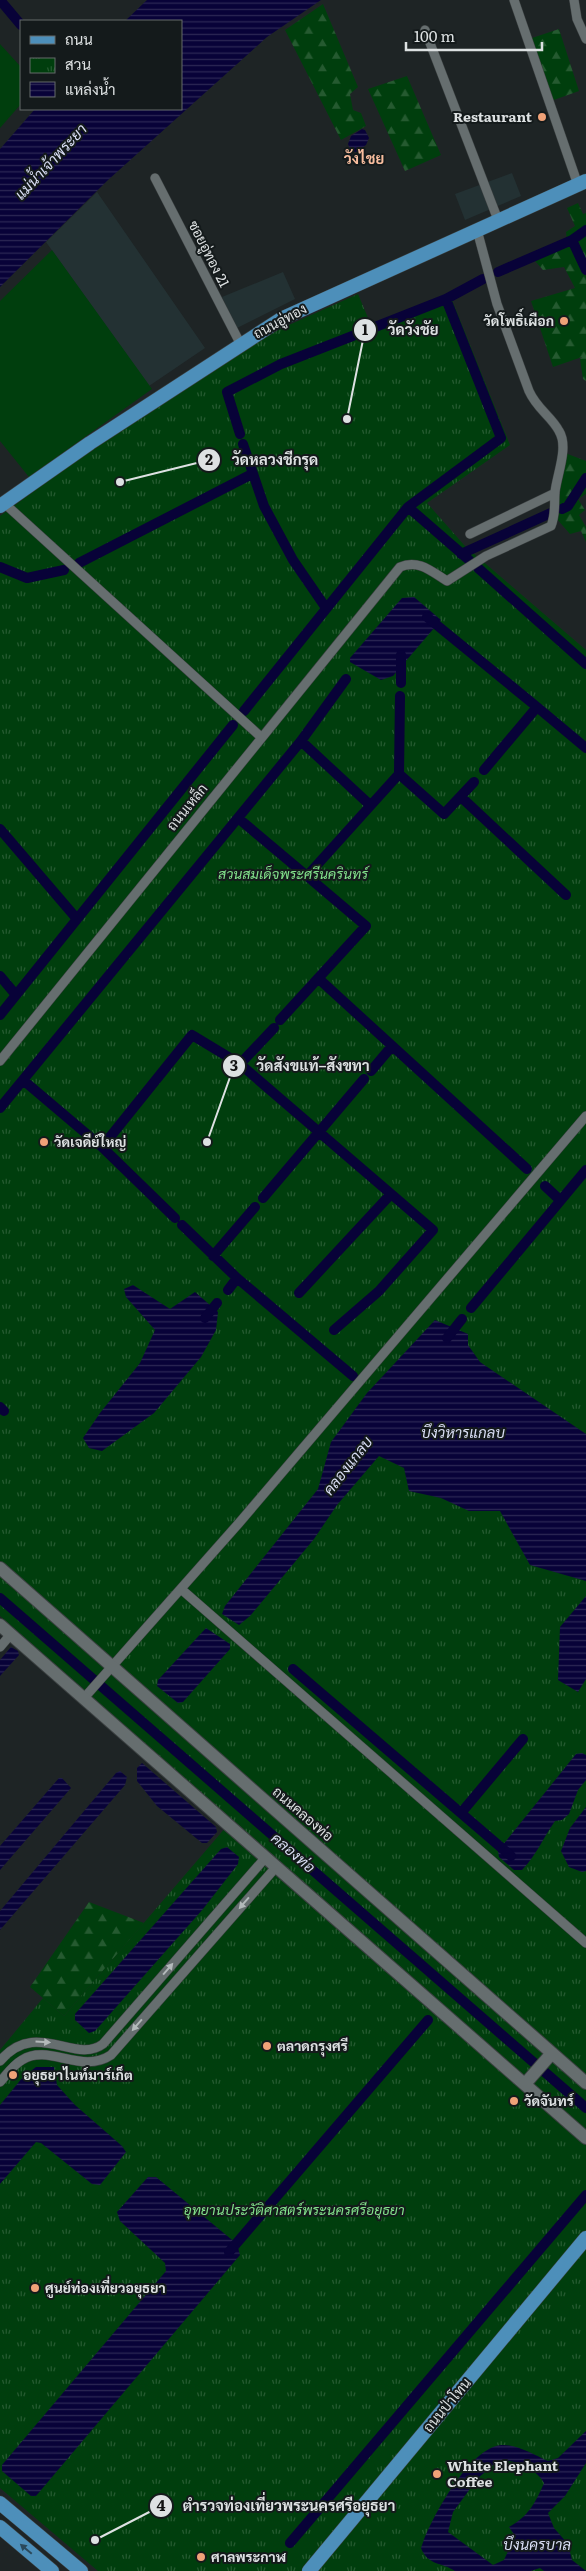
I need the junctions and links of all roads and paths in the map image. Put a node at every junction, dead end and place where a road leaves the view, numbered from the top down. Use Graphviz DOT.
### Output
graph roads {
  1 [pos="514,0"];
  2 [pos="574,0"];
  3 [pos="425,30"];
  4 [pos="586,39"];
  5 [pos="155,178"];
  6 [pos="582,183"];
  7 [pos="498,220"];
  8 [pos="477,230"];
  9 [pos="240,343"];
  10 [pos="555,493"];
  11 [pos="2,504"];
  12 [pos="470,534"];
  13 [pos="261,737"];
  14 [pos="0,1062"];
  15 [pos="586,1116"];
  16 [pos="0,1568"];
  17 [pos="181,1589"];
  18 [pos="0,1625"];
  19 [pos="11,1634"];
  20 [pos="0,1647"];
  21 [pos="109,1670"];
  22 [pos="88,1695"];
  23 [pos="266,1857"];
  24 [pos="276,1866"];
  25 [pos="586,1943"];
  26 [pos="551,2055"];
  27 [pos="0,2061"];
  28 [pos="0,2082"];
  29 [pos="527,2082"];
  30 [pos="586,2083"];
  31 [pos="586,2138"];
  32 [pos="586,2238"];
  33 [pos="0,2503"];
  34 [pos="0,2528"];
  35 [pos="76,2569"];
  36 [pos="52,2571"];
  37 [pos="308,2571"];
  1 -- 6 [label="street"];
  2 -- 4 [label="street"];
  3 -- 7 [label="street"];
  5 -- 9 [label="street, ซอยอู่ทอง 21"];
  6 -- 7 [label="main road, ถนนอู่ทอง"];
  7 -- 8 [label="main road, ถนนอู่ทอง"];
  8 -- 9 [label="main road, ถนนอู่ทอง"];
  8 -- 10 [label="street"];
  9 -- 11 [label="main road, ถนนอู่ทอง"];
  10 -- 12 [label="street"];
  10 -- 13 [label="street, ถนนเหล็ก"];
  11 -- 13 [label="street"];
  13 -- 14 [label="street, ถนนเหล็ก"];
  15 -- 17 [label="street"];
  16 -- 21 [label="street, ถนนคลองท่อ"];
  17 -- 21 [label="street"];
  17 -- 25 [label="street"];
  18 -- 19 [label="street"];
  19 -- 20 [label="street"];
  19 -- 22 [label="street"];
  21 -- 22 [label="street"];
  21 -- 26 [label="street, ถนนคลองท่อ"];
  22 -- 23 [label="street"];
  23 -- 24 [label="street"];
  27 -- 23 [label="street, one-way"];
  24 -- 28 [label="street, one-way"];
  24 -- 29 [label="street"];
  26 -- 29 [label="street"];
  26 -- 30 [label="street, ถนนคลองท่อ"];
  29 -- 31 [label="street"];
  32 -- 37 [label="main road, ถนนป่าโทน"];
  33 -- 35 [label="main road"];
  36 -- 34 [label="main road, one-way"];
}
